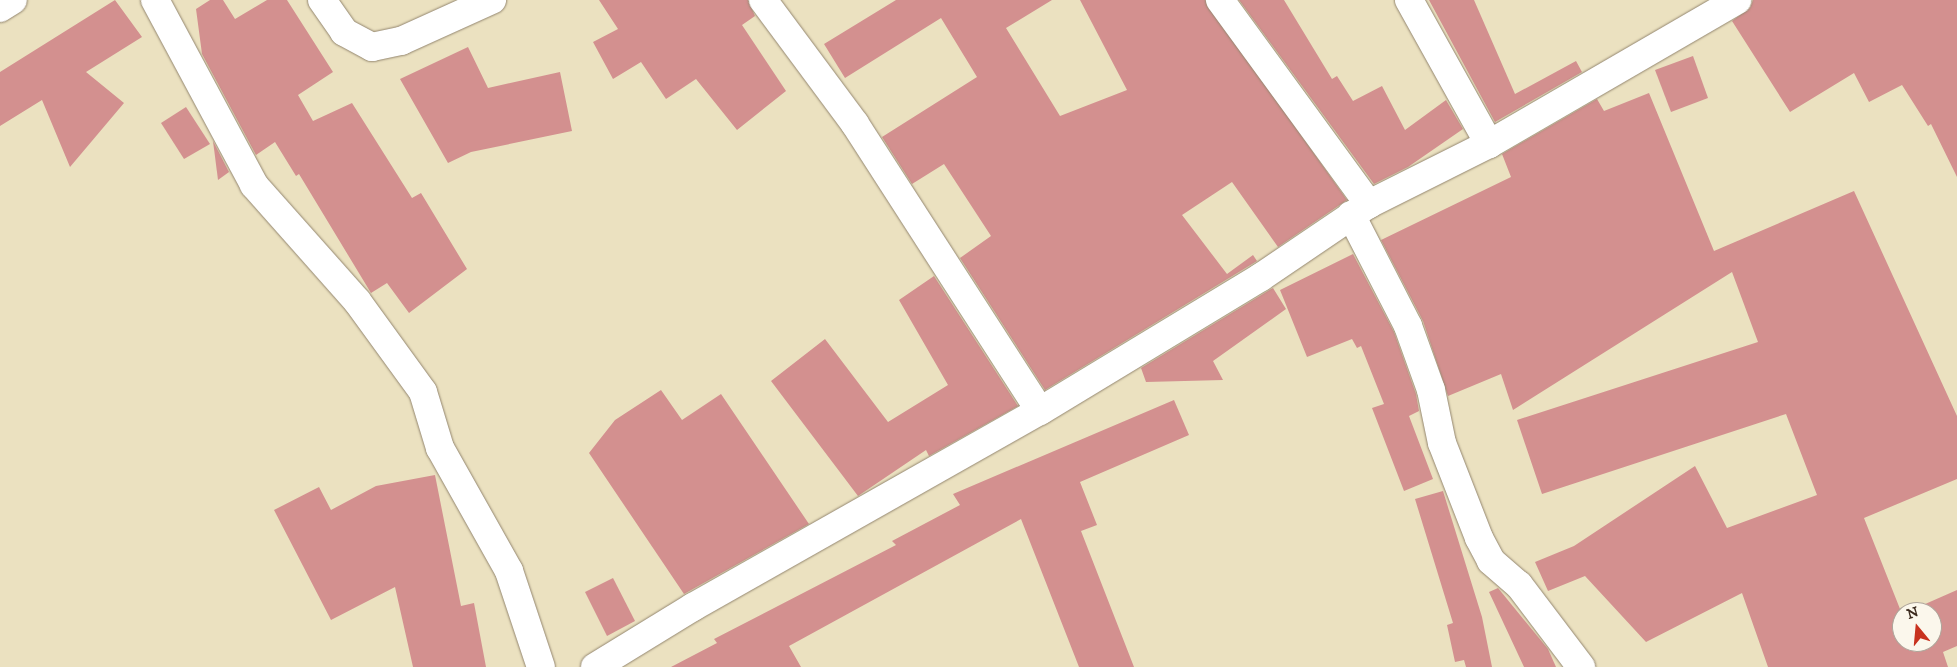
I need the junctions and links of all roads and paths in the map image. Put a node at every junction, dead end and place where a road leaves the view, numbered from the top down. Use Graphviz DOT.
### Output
graph roads {
  1 [pos="14,0"];
  2 [pos="155,0"];
  3 [pos="322,0"];
  4 [pos="492,0"];
  5 [pos="764,0"];
  6 [pos="1220,0"];
  7 [pos="1409,0"];
  8 [pos="1737,0"];
  9 [pos="0,8"];
  10 [pos="1490,144"];
  11 [pos="1360,210"];
  12 [pos="1040,411"];
  13 [pos="541,667"];
  14 [pos="595,667"];
  15 [pos="1581,667"];
  1 -- 9 [label="street"];
  2 -- 13 [label="street"];
  3 -- 4 [label="street"];
  5 -- 12 [label="street"];
  6 -- 11 [label="street"];
  7 -- 10 [label="street"];
  8 -- 10 [label="street"];
  10 -- 11 [label="street"];
  11 -- 12 [label="street"];
  11 -- 15 [label="street"];
  12 -- 14 [label="street"];
}
